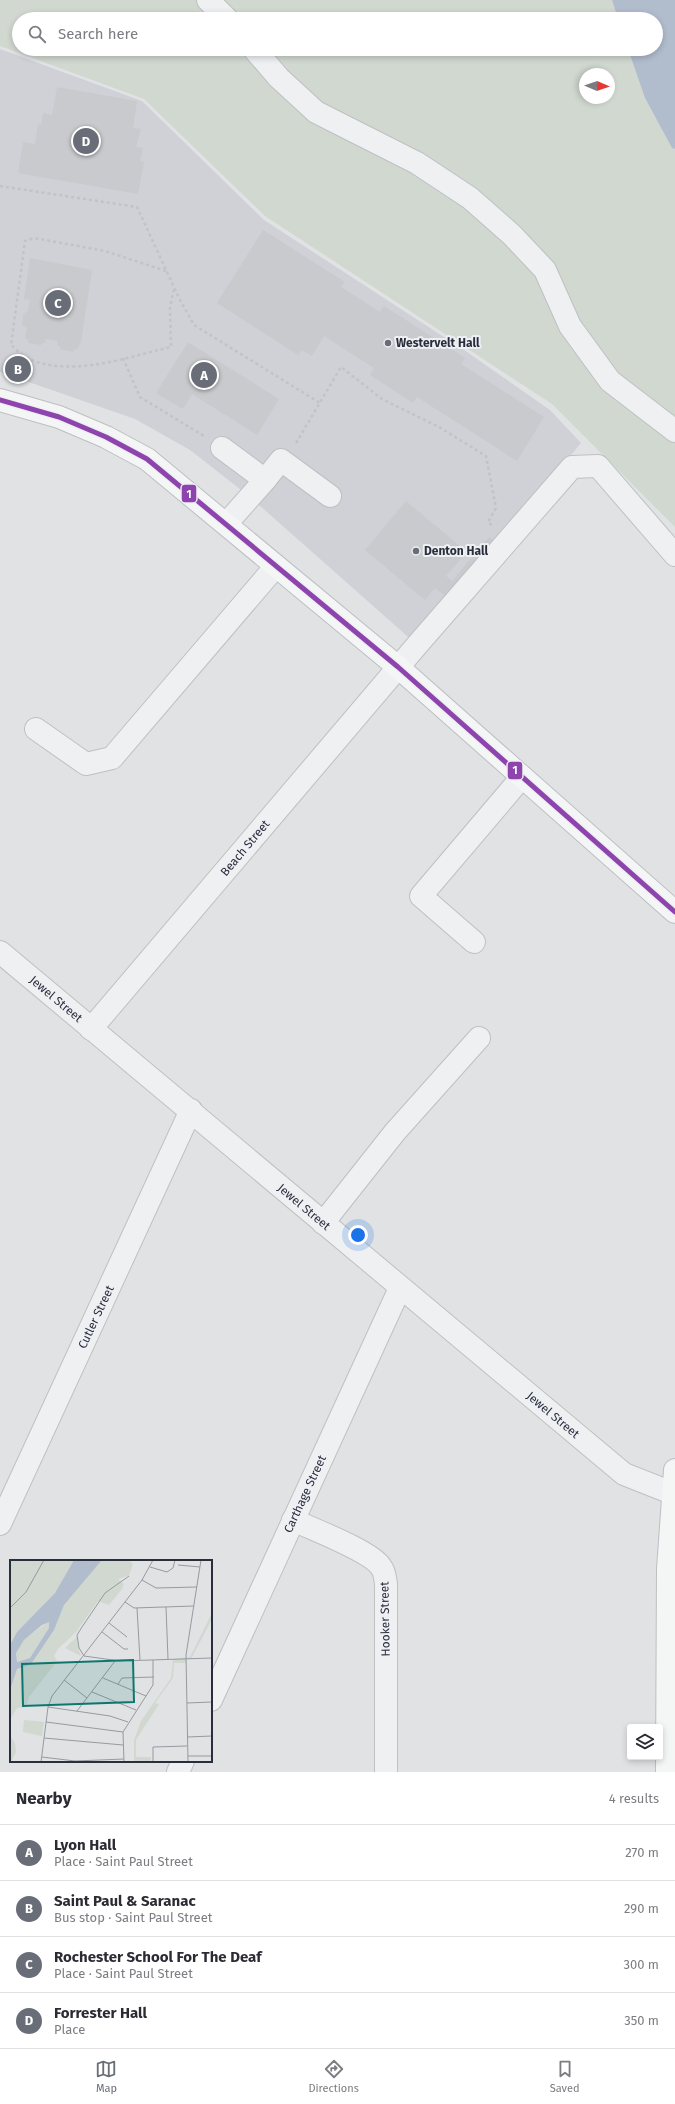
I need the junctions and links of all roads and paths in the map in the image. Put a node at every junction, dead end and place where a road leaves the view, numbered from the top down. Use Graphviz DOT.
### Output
graph roads {
  1 [pos="208,0"];
  2 [pos="220,12"];
  3 [pos="260,56"];
  4 [pos="0,186"];
  5 [pos="166,271"];
  6 [pos="174,289"];
  7 [pos="123,358"];
  8 [pos="0,400"];
  9 [pos="320,403"];
  10 [pos="675,431"];
  11 [pos="222,448"];
  12 [pos="284,462"];
  13 [pos="265,480"];
  14 [pos="330,496"];
  15 [pos="226,524"];
  16 [pos="509,539"];
  17 [pos="675,555"];
  18 [pos="276,566"];
  19 [pos="398,667"];
  20 [pos="36,729"];
  21 [pos="522,777"];
  22 [pos="672,904"];
  23 [pos="474,942"];
  24 [pos="0,952"];
  25 [pos="91,1029"];
  26 [pos="479,1038"];
  27 [pos="191,1110"];
  28 [pos="323,1223"];
  29 [pos="400,1288"];
  30 [pos="675,1470"];
  31 [pos="672,1493"];
  32 [pos="293,1520"];
  33 [pos="0,1524"];
  34 [pos="212,1698"];
  35 [pos="183,1762"];
  36 [pos="178,1772"];
  37 [pos="386,1772"];
  38 [pos="667,1772"];
  1 -- 2 [label="street"];
  3 -- 10 [label="street"];
  4 -- 5 [label="path"];
  5 -- 6 [label="path"];
  5 -- 7 [label="path"];
  6 -- 7 [label="path"];
  6 -- 9 [label="path"];
  7 -- 11 [label="path"];
  8 -- 15 [label="main road"];
  9 -- 12 [label="path"];
  9 -- 16 [label="path"];
  11 -- 13 [label="street"];
  12 -- 13 [label="street"];
  12 -- 14 [label="street"];
  13 -- 15 [label="street"];
  15 -- 18 [label="main road"];
  16 -- 17 [label="street, Beach Street"];
  16 -- 19 [label="street, Beach Street"];
  18 -- 19 [label="main road"];
  18 -- 20 [label="street"];
  19 -- 21 [label="main road"];
  19 -- 25 [label="street, Beach Street"];
  21 -- 22 [label="main road"];
  21 -- 23 [label="street"];
  24 -- 25 [label="street, Jewel Street"];
  25 -- 27 [label="street, Jewel Street"];
  26 -- 28 [label="street"];
  27 -- 28 [label="street, Jewel Street"];
  27 -- 33 [label="street, Cutler Street"];
  28 -- 29 [label="street, Jewel Street"];
  29 -- 31 [label="street, Jewel Street"];
  29 -- 32 [label="street, Carthage Street"];
  30 -- 31 [label="main road"];
  31 -- 38 [label="main road"];
  32 -- 34 [label="street, Carthage Street"];
  32 -- 37 [label="street, Hooker Street"];
  35 -- 36 [label="street"];
}
